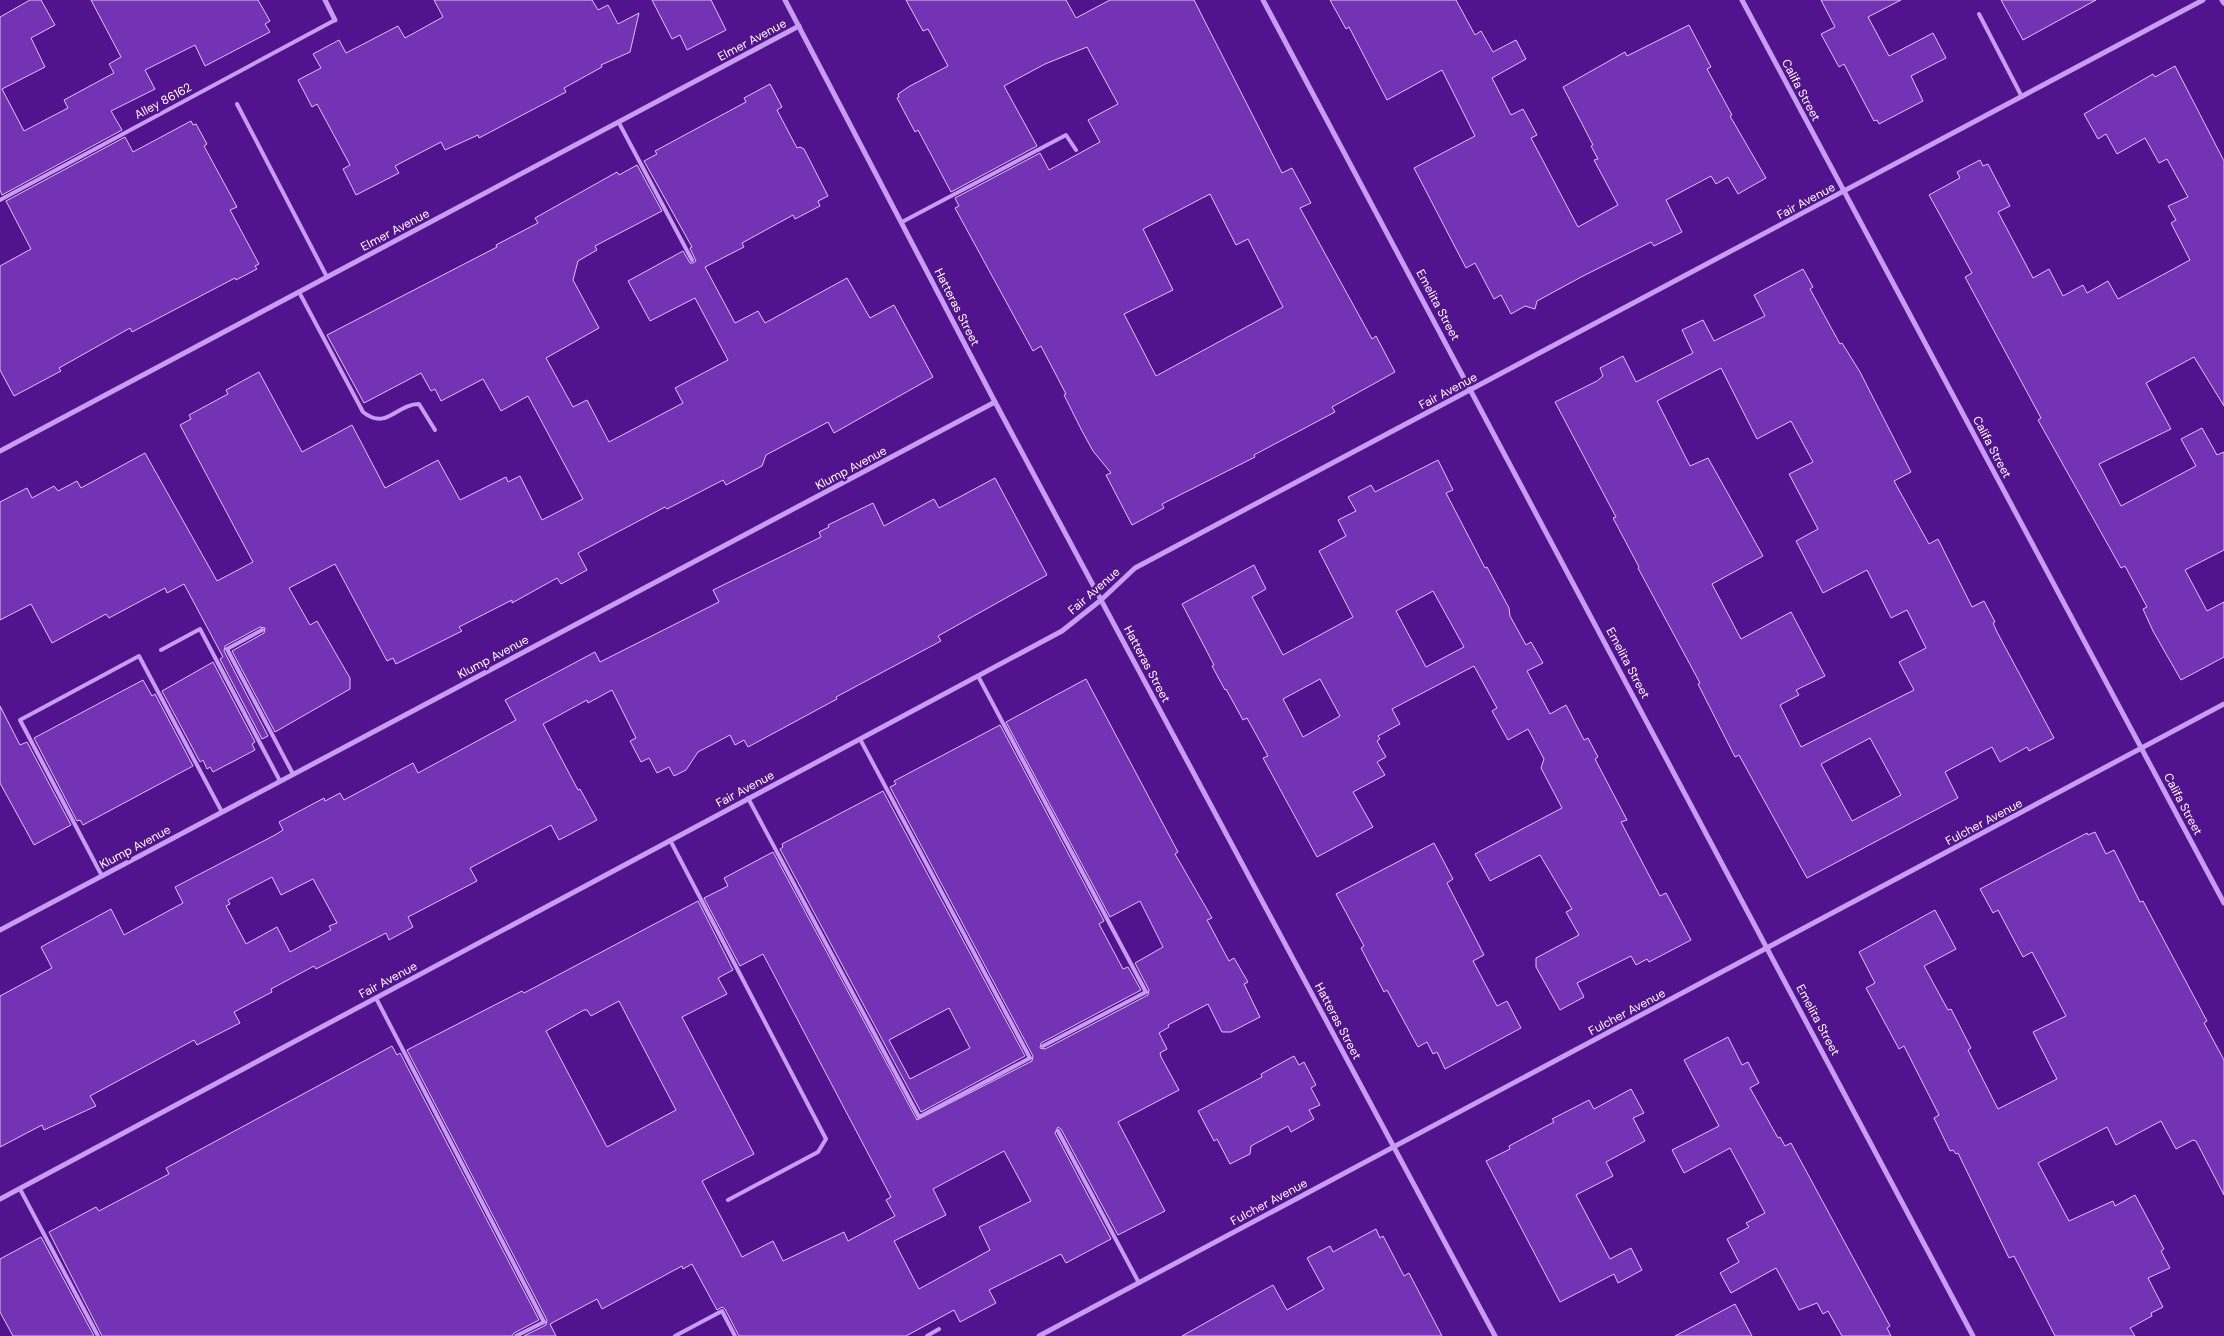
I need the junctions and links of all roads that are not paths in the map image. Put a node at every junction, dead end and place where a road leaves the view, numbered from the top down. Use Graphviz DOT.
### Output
graph roads {
  1 [pos="325,0"];
  2 [pos="785,0"];
  3 [pos="1263,0"];
  4 [pos="1742,0"];
  5 [pos="2203,0"];
  6 [pos="1979,14"];
  7 [pos="336,20"];
  8 [pos="799,26"];
  9 [pos="2022,97"];
  10 [pos="237,104"];
  11 [pos="619,123"];
  12 [pos="1076,150"];
  13 [pos="1844,192"];
  14 [pos="0,200"];
  15 [pos="902,222"];
  16 [pos="692,260"];
  17 [pos="327,277"];
  18 [pos="299,292"];
  19 [pos="1471,389"];
  20 [pos="996,402"];
  21 [pos="435,430"];
  22 [pos="0,451"];
  23 [pos="1101,600"];
  24 [pos="262,630"];
  25 [pos="161,650"];
  26 [pos="978,676"];
  27 [pos="2224,704"];
  28 [pos="860,739"];
  29 [pos="2142,749"];
  30 [pos="293,774"];
  31 [pos="280,781"];
  32 [pos="748,798"];
  33 [pos="222,812"];
  34 [pos="670,840"];
  35 [pos="102,876"];
  36 [pos="2224,903"];
  37 [pos="0,930"];
  38 [pos="1768,948"];
  39 [pos="376,998"];
  40 [pos="1043,1046"];
  41 [pos="1058,1131"];
  42 [pos="1394,1147"];
  43 [pos="20,1189"];
  44 [pos="0,1199"];
  45 [pos="728,1200"];
  46 [pos="1139,1283"];
  47 [pos="939,1329"];
  48 [pos="98,1336"];
  49 [pos="516,1336"];
  50 [pos="675,1336"];
  51 [pos="735,1336"];
  52 [pos="926,1336"];
  53 [pos="1038,1336"];
  54 [pos="1495,1336"];
  55 [pos="1973,1336"];
  1 -- 7 [label="street"];
  2 -- 8 [label="street, Hatteras Street"];
  3 -- 19 [label="street, Emelita Street"];
  4 -- 13 [label="street, Califa Street"];
  5 -- 9 [label="street, Fair Avenue"];
  6 -- 9 [label="lane"];
  7 -- 14 [label="lane, Alley 86162"];
  8 -- 11 [label="street, Elmer Avenue"];
  8 -- 15 [label="street, Hatteras Street"];
  9 -- 13 [label="street, Fair Avenue"];
  10 -- 17 [label="lane"];
  11 -- 16 [label="lane"];
  11 -- 17 [label="street, Elmer Avenue"];
  12 -- 15 [label="lane"];
  13 -- 19 [label="street, Fair Avenue"];
  13 -- 29 [label="street, Califa Street"];
  15 -- 20 [label="street, Hatteras Street"];
  17 -- 18 [label="street, Elmer Avenue"];
  18 -- 21 [label="lane"];
  18 -- 22 [label="street, Elmer Avenue"];
  19 -- 23 [label="street, Fair Avenue"];
  19 -- 38 [label="street, Emelita Street"];
  20 -- 23 [label="street, Hatteras Street"];
  20 -- 30 [label="street, Klump Avenue"];
  23 -- 26 [label="street, Fair Avenue"];
  23 -- 42 [label="street, Hatteras Street"];
  24 -- 30 [label="lane"];
  25 -- 31 [label="lane"];
  26 -- 28 [label="street, Fair Avenue"];
  26 -- 40 [label="lane"];
  27 -- 29 [label="street, Fulcher Avenue"];
  28 -- 32 [label="street, Fair Avenue"];
  28 -- 32 [label="lane"];
  29 -- 36 [label="street, Califa Street"];
  29 -- 38 [label="street, Fulcher Avenue"];
  30 -- 31 [label="street, Klump Avenue"];
  31 -- 33 [label="street, Klump Avenue"];
  32 -- 34 [label="street, Fair Avenue"];
  33 -- 35 [label="street, Klump Avenue"];
  33 -- 35 [label="lane"];
  34 -- 39 [label="street, Fair Avenue"];
  34 -- 45 [label="lane"];
  35 -- 37 [label="street, Klump Avenue"];
  38 -- 42 [label="street, Fulcher Avenue"];
  38 -- 55 [label="street, Emelita Street"];
  39 -- 43 [label="street, Fair Avenue"];
  39 -- 49 [label="lane"];
  41 -- 46 [label="lane"];
  42 -- 46 [label="street, Fulcher Avenue"];
  42 -- 54 [label="street, Hatteras Street"];
  43 -- 44 [label="street, Fair Avenue"];
  43 -- 48 [label="lane"];
  46 -- 53 [label="street, Fulcher Avenue"];
  47 -- 52 [label="lane"];
  50 -- 51 [label="lane"];
}
